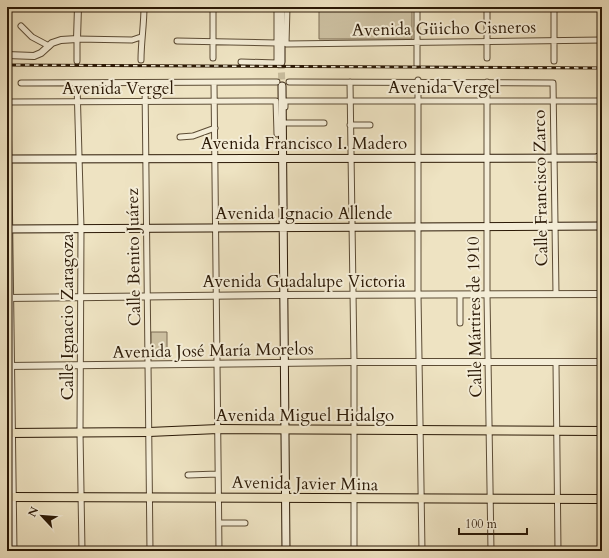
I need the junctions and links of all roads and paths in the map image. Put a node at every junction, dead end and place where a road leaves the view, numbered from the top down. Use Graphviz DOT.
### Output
graph roads {
  1 [pos="78,7"];
  2 [pos="144,7"];
  3 [pos="213,7"];
  4 [pos="277,7"];
  5 [pos="282,7"];
  6 [pos="287,7"];
  7 [pos="417,7"];
  8 [pos="487,7"];
  9 [pos="554,7"];
  10 [pos="21,26"];
  11 [pos="141,37"];
  12 [pos="77,39"];
  13 [pos="602,40"];
  14 [pos="177,41"];
  15 [pos="488,41"];
  16 [pos="554,41"];
  17 [pos="213,42"];
  18 [pos="417,42"];
  19 [pos="277,43"];
  20 [pos="49,46"];
  21 [pos="7,55"];
  22 [pos="213,58"];
  23 [pos="487,58"];
  24 [pos="141,60"];
  25 [pos="77,61"];
  26 [pos="554,61"];
  27 [pos="241,62"];
  28 [pos="279,62"];
  29 [pos="418,65"];
  30 [pos="418,81"];
  31 [pos="214,82"];
  32 [pos="290,82"];
  33 [pos="350,82"];
  34 [pos="487,82"];
  35 [pos="21,83"];
  36 [pos="145,83"];
  37 [pos="77,84"];
  38 [pos="279,84"];
  39 [pos="418,100"];
  40 [pos="215,101"];
  41 [pos="349,101"];
  42 [pos="487,101"];
  43 [pos="553,101"];
  44 [pos="602,101"];
  45 [pos="8,102"];
  46 [pos="78,102"];
  47 [pos="145,102"];
  48 [pos="285,123"];
  49 [pos="324,123"];
  50 [pos="350,125"];
  51 [pos="370,125"];
  52 [pos="215,128"];
  53 [pos="277,134"];
  54 [pos="180,137"];
  55 [pos="419,157"];
  56 [pos="486,157"];
  57 [pos="601,157"];
  58 [pos="147,158"];
  59 [pos="215,158"];
  60 [pos="284,158"];
  61 [pos="351,158"];
  62 [pos="554,158"];
  63 [pos="8,159"];
  64 [pos="80,159"];
  65 [pos="602,226"];
  66 [pos="282,227"];
  67 [pos="418,227"];
  68 [pos="555,227"];
  69 [pos="81,228"];
  70 [pos="147,228"];
  71 [pos="216,228"];
  72 [pos="352,228"];
  73 [pos="487,228"];
  74 [pos="9,229"];
  75 [pos="460,294"];
  76 [pos="556,294"];
  77 [pos="602,294"];
  78 [pos="283,295"];
  79 [pos="352,295"];
  80 [pos="418,295"];
  81 [pos="487,295"];
  82 [pos="217,296"];
  83 [pos="148,297"];
  84 [pos="81,298"];
  85 [pos="9,299"];
  86 [pos="460,323"];
  87 [pos="354,362"];
  88 [pos="602,362"];
  89 [pos="488,363"];
  90 [pos="556,363"];
  91 [pos="216,364"];
  92 [pos="284,364"];
  93 [pos="420,364"];
  94 [pos="149,365"];
  95 [pos="10,366"];
  96 [pos="82,366"];
  97 [pos="218,429"];
  98 [pos="285,429"];
  99 [pos="355,429"];
  100 [pos="420,431"];
  101 [pos="490,431"];
  102 [pos="602,431"];
  103 [pos="80,432"];
  104 [pos="149,432"];
  105 [pos="556,432"];
  106 [pos="10,433"];
  107 [pos="218,474"];
  108 [pos="188,475"];
  109 [pos="10,497"];
  110 [pos="82,497"];
  111 [pos="149,497"];
  112 [pos="219,497"];
  113 [pos="285,497"];
  114 [pos="353,499"];
  115 [pos="421,499"];
  116 [pos="490,499"];
  117 [pos="557,499"];
  118 [pos="602,499"];
  119 [pos="219,523"];
  120 [pos="245,523"];
  121 [pos="14,551"];
  122 [pos="82,551"];
  123 [pos="150,551"];
  124 [pos="218,551"];
  125 [pos="286,551"];
  126 [pos="354,551"];
  127 [pos="422,551"];
  128 [pos="491,551"];
  129 [pos="558,551"];
  1 -- 12 [label="street"];
  2 -- 11 [label="street"];
  3 -- 17 [label="street"];
  4 -- 19 [label="street"];
  5 -- 28 [label="main road"];
  6 -- 18 [label="street, Avenida Güicho Cisneros"];
  7 -- 18 [label="street"];
  8 -- 15 [label="street"];
  9 -- 16 [label="street"];
  10 -- 20 [label="street"];
  11 -- 12 [label="street"];
  11 -- 24 [label="street"];
  12 -- 20 [label="street"];
  12 -- 25 [label="street"];
  13 -- 16 [label="street, Avenida Güicho Cisneros"];
  14 -- 17 [label="street"];
  15 -- 16 [label="street, Avenida Güicho Cisneros"];
  15 -- 18 [label="street, Avenida Güicho Cisneros"];
  15 -- 23 [label="street"];
  16 -- 26 [label="street"];
  17 -- 19 [label="street"];
  17 -- 22 [label="street"];
  18 -- 29 [label="street"];
  19 -- 28 [label="street"];
  20 -- 21 [label="street"];
  27 -- 28 [label="street"];
  30 -- 33 [label="street"];
  30 -- 34 [label="street"];
  30 -- 39 [label="street"];
  31 -- 36 [label="street"];
  31 -- 38 [label="street"];
  31 -- 40 [label="street"];
  32 -- 33 [label="street"];
  33 -- 41 [label="street"];
  34 -- 42 [label="street, Calle Mártires de 1910"];
  34 -- 43 [label="street, Calle Francisco Zarco"];
  35 -- 37 [label="street"];
  36 -- 37 [label="street"];
  36 -- 47 [label="street, Calle Benito Juárez"];
  37 -- 46 [label="street, Calle Ignacio Zaragoza"];
  38 -- 60 [label="main road"];
  39 -- 41 [label="street, Avenida Vergel"];
  39 -- 42 [label="street, Avenida Vergel"];
  39 -- 55 [label="street"];
  40 -- 47 [label="street, Avenida Vergel"];
  40 -- 52 [label="street"];
  40 -- 53 [label="street, Avenida Vergel"];
  41 -- 48 [label="street, Avenida Vergel"];
  41 -- 50 [label="street"];
  42 -- 43 [label="street, Avenida Vergel"];
  42 -- 56 [label="street, Calle Mártires de 1910"];
  43 -- 44 [label="street, Avenida Vergel"];
  43 -- 62 [label="street, Calle Francisco Zarco"];
  45 -- 46 [label="street, Avenida Vergel"];
  45 -- 63 [label="street"];
  46 -- 47 [label="street, Avenida Vergel"];
  46 -- 64 [label="street, Calle Ignacio Zaragoza"];
  47 -- 58 [label="street, Calle Benito Juárez"];
  48 -- 49 [label="street"];
  48 -- 60 [label="street"];
  50 -- 51 [label="street"];
  50 -- 61 [label="street"];
  52 -- 54 [label="street"];
  52 -- 59 [label="street"];
  55 -- 56 [label="main road, Avenida Francisco I. Madero"];
  55 -- 61 [label="main road, Avenida Francisco I. Madero"];
  55 -- 67 [label="street"];
  56 -- 62 [label="main road, Avenida Francisco I. Madero"];
  56 -- 73 [label="street, Calle Mártires de 1910"];
  57 -- 62 [label="main road, Avenida Francisco I. Madero"];
  58 -- 59 [label="main road, Avenida Francisco I. Madero"];
  58 -- 64 [label="main road, Avenida Francisco I. Madero"];
  58 -- 70 [label="street, Calle Benito Juárez"];
  59 -- 60 [label="main road, Avenida Francisco I. Madero"];
  59 -- 71 [label="street"];
  60 -- 61 [label="main road, Avenida Francisco I. Madero"];
  60 -- 66 [label="main road"];
  61 -- 72 [label="street"];
  62 -- 68 [label="street, Calle Francisco Zarco"];
  63 -- 64 [label="main road, Avenida Francisco I. Madero"];
  63 -- 74 [label="street"];
  64 -- 69 [label="street, Calle Ignacio Zaragoza"];
  65 -- 68 [label="main road, Avenida Ignacio Allende"];
  66 -- 71 [label="main road, Avenida Ignacio Allende"];
  66 -- 72 [label="main road, Avenida Ignacio Allende"];
  66 -- 78 [label="main road"];
  67 -- 72 [label="main road, Avenida Ignacio Allende"];
  67 -- 73 [label="main road, Avenida Ignacio Allende"];
  67 -- 80 [label="street"];
  68 -- 73 [label="main road, Avenida Ignacio Allende"];
  68 -- 76 [label="street, Calle Francisco Zarco"];
  69 -- 70 [label="main road, Avenida Ignacio Allende"];
  69 -- 74 [label="main road, Avenida Ignacio Allende"];
  69 -- 84 [label="street, Calle Ignacio Zaragoza"];
  70 -- 71 [label="main road, Avenida Ignacio Allende"];
  70 -- 83 [label="street, Calle Benito Juárez"];
  71 -- 82 [label="street"];
  72 -- 79 [label="street"];
  73 -- 81 [label="street, Calle Mártires de 1910"];
  74 -- 85 [label="street"];
  75 -- 80 [label="street, Avenida Guadalupe Victoria"];
  75 -- 81 [label="street, Avenida Guadalupe Victoria"];
  75 -- 86 [label="street"];
  76 -- 77 [label="street, Avenida Guadalupe Victoria"];
  76 -- 81 [label="street, Avenida Guadalupe Victoria"];
  78 -- 79 [label="street, Avenida Guadalupe Victoria"];
  78 -- 82 [label="street, Avenida Guadalupe Victoria"];
  78 -- 92 [label="main road"];
  79 -- 80 [label="street, Avenida Guadalupe Victoria"];
  79 -- 87 [label="street"];
  80 -- 93 [label="street"];
  81 -- 89 [label="street, Calle Mártires de 1910"];
  82 -- 83 [label="street, Avenida Guadalupe Victoria"];
  82 -- 91 [label="street"];
  83 -- 84 [label="street, Avenida Guadalupe Victoria"];
  83 -- 94 [label="street, Calle Benito Juárez"];
  84 -- 85 [label="street, Avenida Guadalupe Victoria"];
  84 -- 96 [label="street, Calle Ignacio Zaragoza"];
  85 -- 95 [label="street"];
  87 -- 92 [label="street, Avenida José María Morelos"];
  87 -- 93 [label="street, Avenida José María Morelos"];
  87 -- 99 [label="street"];
  88 -- 90 [label="street, Avenida José María Morelos"];
  89 -- 90 [label="street, Avenida José María Morelos"];
  89 -- 93 [label="street, Avenida José María Morelos"];
  89 -- 101 [label="street, Calle Mártires de 1910"];
  90 -- 105 [label="street"];
  91 -- 92 [label="street, Avenida José María Morelos"];
  91 -- 94 [label="street, Avenida José María Morelos"];
  91 -- 97 [label="street"];
  92 -- 98 [label="main road"];
  93 -- 100 [label="street"];
  94 -- 96 [label="street, Avenida José María Morelos"];
  94 -- 104 [label="street, Calle Benito Juárez"];
  95 -- 96 [label="street, Avenida José María Morelos"];
  95 -- 106 [label="street"];
  96 -- 103 [label="street, Calle Ignacio Zaragoza"];
  97 -- 98 [label="main road, Avenida Miguel Hidalgo"];
  97 -- 104 [label="main road, Avenida Miguel Hidalgo"];
  97 -- 107 [label="street"];
  98 -- 99 [label="main road, Avenida Miguel Hidalgo"];
  98 -- 113 [label="main road"];
  99 -- 100 [label="main road, Avenida Miguel Hidalgo"];
  99 -- 114 [label="street"];
  100 -- 101 [label="main road, Avenida Miguel Hidalgo"];
  100 -- 115 [label="street"];
  101 -- 105 [label="main road, Avenida Miguel Hidalgo"];
  101 -- 116 [label="street, Calle Mártires de 1910"];
  102 -- 105 [label="main road, Avenida Miguel Hidalgo"];
  103 -- 104 [label="main road, Avenida Miguel Hidalgo"];
  103 -- 106 [label="main road, Avenida Miguel Hidalgo"];
  103 -- 110 [label="street, Calle Ignacio Zaragoza"];
  104 -- 111 [label="street, Calle Benito Juárez"];
  105 -- 117 [label="street"];
  106 -- 109 [label="street"];
  107 -- 108 [label="street"];
  107 -- 112 [label="street"];
  109 -- 110 [label="main road, Avenida Javier Mina"];
  109 -- 121 [label="street"];
  110 -- 111 [label="main road, Avenida Javier Mina"];
  110 -- 122 [label="street, Calle Ignacio Zaragoza"];
  111 -- 112 [label="main road, Avenida Javier Mina"];
  111 -- 123 [label="street, Calle Benito Juárez"];
  112 -- 113 [label="main road, Avenida Javier Mina"];
  112 -- 119 [label="street"];
  113 -- 114 [label="main road, Avenida Javier Mina"];
  113 -- 125 [label="main road"];
  114 -- 115 [label="main road, Avenida Javier Mina"];
  114 -- 126 [label="street"];
  115 -- 116 [label="main road, Avenida Javier Mina"];
  115 -- 127 [label="street"];
  116 -- 117 [label="main road, Avenida Javier Mina"];
  116 -- 128 [label="street, Calle Mártires de 1910"];
  117 -- 118 [label="main road, Avenida Javier Mina"];
  117 -- 129 [label="street"];
  119 -- 120 [label="street"];
  119 -- 124 [label="street"];
}
